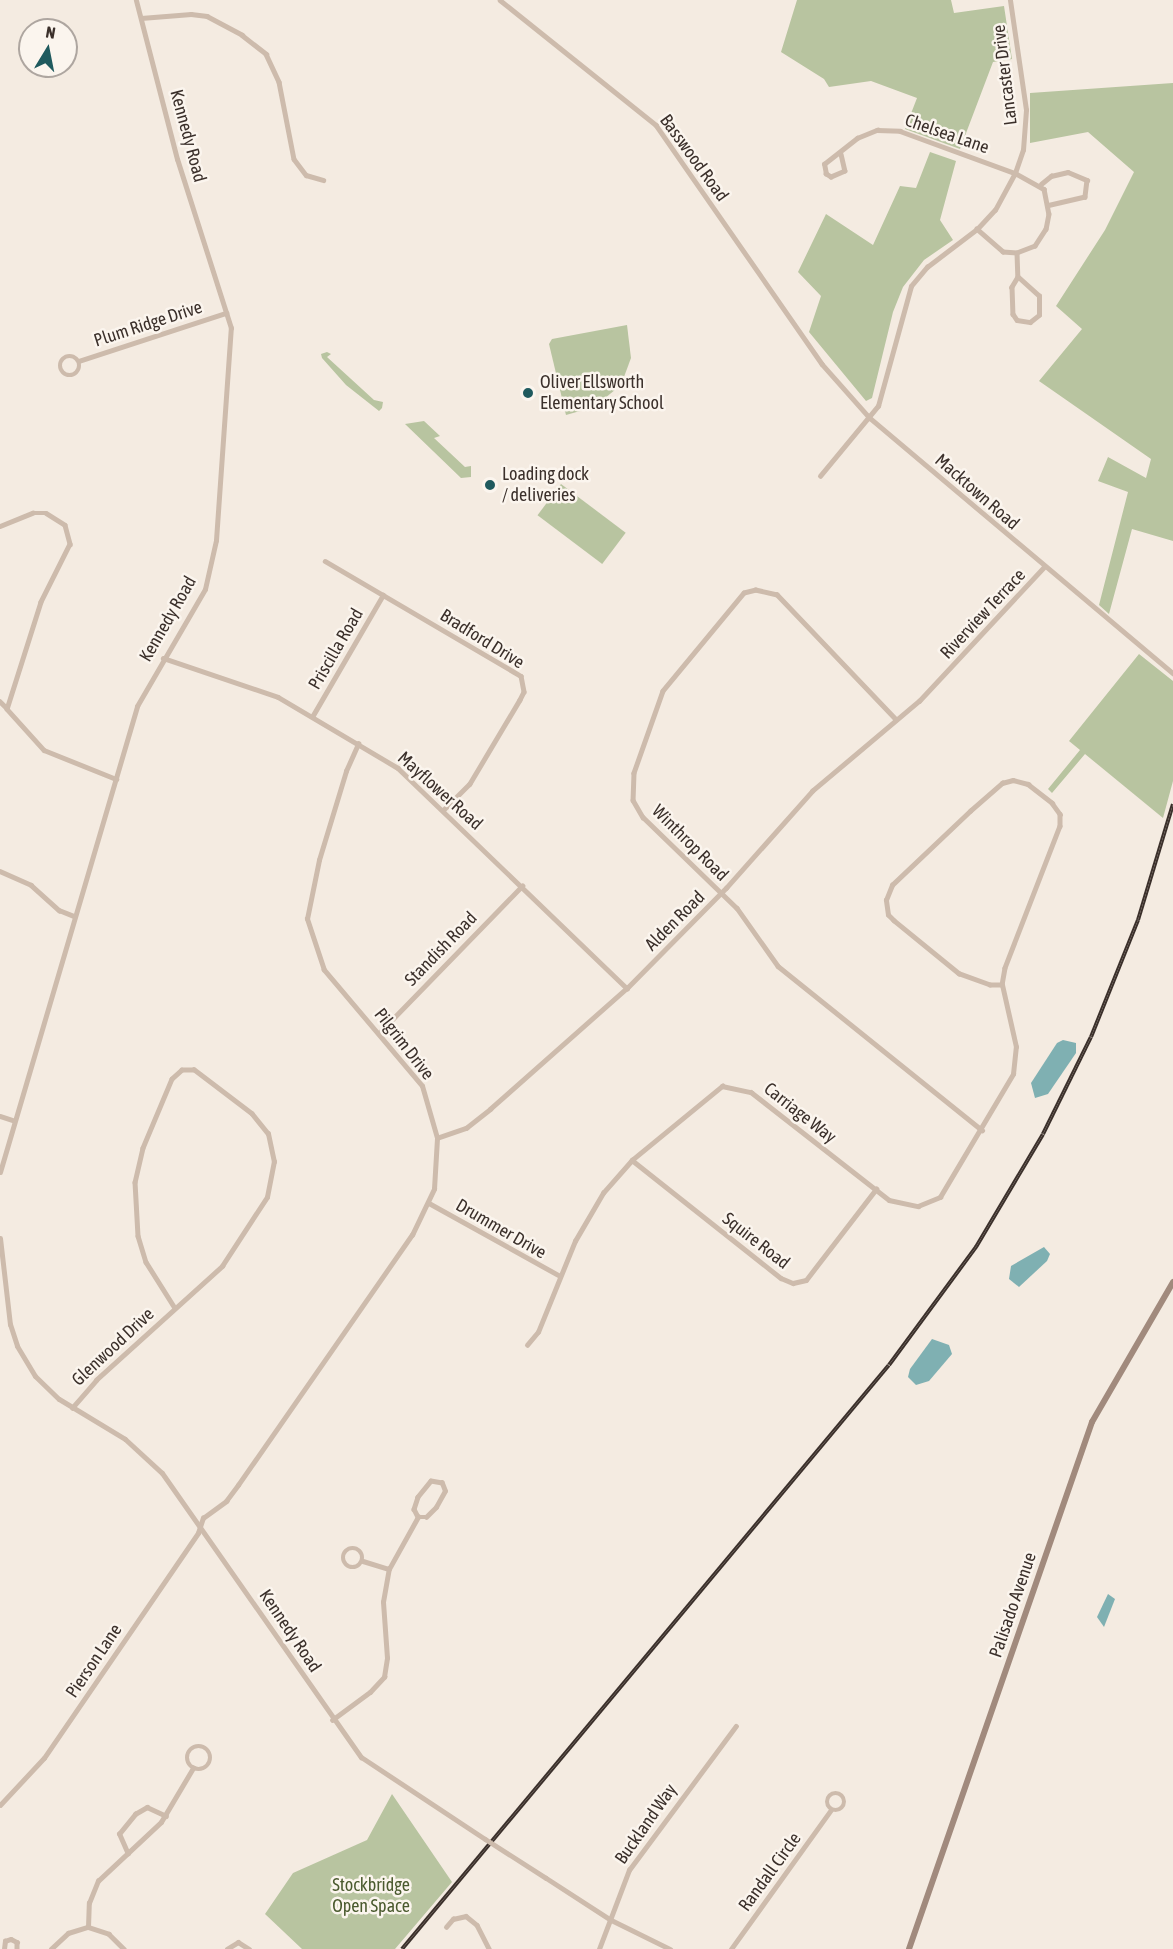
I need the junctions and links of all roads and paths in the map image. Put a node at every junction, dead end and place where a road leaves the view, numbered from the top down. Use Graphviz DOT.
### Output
graph roads {
  1 [pos="136,0"];
  2 [pos="500,0"];
  3 [pos="1010,0"];
  4 [pos="141,18"];
  5 [pos="841,154"];
  6 [pos="1015,173"];
  7 [pos="323,180"];
  8 [pos="1041,184"];
  9 [pos="1049,205"];
  10 [pos="977,229"];
  11 [pos="1017,253"];
  12 [pos="1018,277"];
  13 [pos="785,311"];
  14 [pos="226,313"];
  15 [pos="79,361"];
  16 [pos="870,418"];
  17 [pos="820,476"];
  18 [pos="0,526"];
  19 [pos="325,561"];
  20 [pos="1044,567"];
  21 [pos="382,595"];
  22 [pos="163,658"];
  23 [pos="1173,674"];
  24 [pos="942,678"];
  25 [pos="0,702"];
  26 [pos="7,709"];
  27 [pos="312,717"];
  28 [pos="896,720"];
  29 [pos="358,744"];
  30 [pos="116,779"];
  31 [pos="444,810"];
  32 [pos="0,871"];
  33 [pos="522,886"];
  34 [pos="721,893"];
  35 [pos="74,916"];
  36 [pos="1002,985"];
  37 [pos="627,988"];
  38 [pos="380,1032"];
  39 [pos="0,1116"];
  40 [pos="12,1120"];
  41 [pos="982,1130"];
  42 [pos="438,1138"];
  43 [pos="632,1160"];
  44 [pos="0,1172"];
  45 [pos="876,1190"];
  46 [pos="429,1203"];
  47 [pos="0,1238"];
  48 [pos="561,1276"];
  49 [pos="1173,1282"];
  50 [pos="2,1287"];
  51 [pos="175,1308"];
  52 [pos="527,1345"];
  53 [pos="72,1408"];
  54 [pos="418,1517"];
  55 [pos="201,1525"];
  56 [pos="363,1560"];
  57 [pos="389,1569"];
  58 [pos="332,1720"];
  59 [pos="736,1726"];
  60 [pos="193,1768"];
  61 [pos="0,1805"];
  62 [pos="831,1810"];
  63 [pos="166,1816"];
  64 [pos="128,1854"];
  65 [pos="611,1920"];
  66 [pos="88,1927"];
  67 [pos="446,1927"];
  68 [pos="4,1949"];
  69 [pos="17,1949"];
  70 [pos="51,1949"];
  71 [pos="124,1949"];
  72 [pos="227,1949"];
  73 [pos="249,1949"];
  74 [pos="489,1949"];
  75 [pos="599,1949"];
  76 [pos="670,1949"];
  77 [pos="731,1949"];
  78 [pos="909,1949"];
  1 -- 4 [label="street, Kennedy Road"];
  2 -- 13 [label="street, Basswood Road"];
  3 -- 6 [label="street, Lancaster Drive"];
  4 -- 7 [label="street"];
  4 -- 14 [label="street, Kennedy Road"];
  5 -- 5 [label="street, Chelsea Lane"];
  5 -- 6 [label="street, Chelsea Lane"];
  6 -- 8 [label="street, Chelsea Lane"];
  6 -- 10 [label="street, Lancaster Drive"];
  8 -- 9 [label="street"];
  8 -- 9 [label="street"];
  9 -- 11 [label="street"];
  10 -- 11 [label="street"];
  10 -- 16 [label="street, Lancaster Drive"];
  11 -- 12 [label="street"];
  12 -- 12 [label="street"];
  13 -- 16 [label="street, Macktown Road"];
  14 -- 15 [label="street, Plum Ridge Drive"];
  14 -- 22 [label="street, Kennedy Road"];
  15 -- 15 [label="street, Plum Ridge Drive"];
  16 -- 17 [label="street, Lancaster Drive"];
  16 -- 20 [label="street, Macktown Road"];
  18 -- 26 [label="street"];
  19 -- 21 [label="street, Bradford Drive"];
  20 -- 23 [label="street, Macktown Road"];
  20 -- 24 [label="street, Riverview Terrace"];
  21 -- 27 [label="street, Priscilla Road"];
  21 -- 31 [label="street, Bradford Drive"];
  22 -- 27 [label="street, Mayflower Road"];
  22 -- 30 [label="street, Kennedy Road"];
  24 -- 28 [label="street, Alden Road"];
  25 -- 26 [label="street"];
  26 -- 30 [label="street"];
  27 -- 29 [label="street, Mayflower Road"];
  28 -- 34 [label="street, Alden Road"];
  28 -- 34 [label="street, Winthrop Road"];
  29 -- 31 [label="street, Mayflower Road"];
  29 -- 38 [label="street, Pilgrim Drive"];
  30 -- 35 [label="street, Kennedy Road"];
  31 -- 33 [label="street, Mayflower Road"];
  32 -- 35 [label="street"];
  33 -- 37 [label="street, Mayflower Road"];
  33 -- 38 [label="street, Standish Road"];
  34 -- 37 [label="street, Alden Road"];
  34 -- 41 [label="street, Winthrop Road"];
  35 -- 40 [label="street, Kennedy Road"];
  36 -- 36 [label="street, Carriage Way"];
  36 -- 41 [label="street, Carriage Way"];
  37 -- 42 [label="street, Alden Road"];
  38 -- 42 [label="street, Pilgrim Drive"];
  39 -- 40 [label="street"];
  40 -- 44 [label="street, Kennedy Road"];
  41 -- 45 [label="street, Carriage Way"];
  42 -- 46 [label="street, Pilgrim Drive"];
  43 -- 45 [label="street, Carriage Way"];
  43 -- 45 [label="street, Squire Road"];
  43 -- 48 [label="street, Carriage Way"];
  46 -- 48 [label="street, Drummer Drive"];
  46 -- 55 [label="street, Pilgrim Drive"];
  47 -- 50 [label="street, Kennedy Road"];
  48 -- 52 [label="street, Carriage Way"];
  49 -- 78 [label="main road, Palisado Avenue"];
  50 -- 53 [label="street, Kennedy Road"];
  51 -- 51 [label="street, Glenwood Drive"];
  51 -- 53 [label="street, Glenwood Drive"];
  53 -- 55 [label="street, Kennedy Road"];
  54 -- 54 [label="street"];
  54 -- 57 [label="street"];
  55 -- 58 [label="street, Kennedy Road"];
  55 -- 61 [label="street, Pierson Lane"];
  56 -- 56 [label="street"];
  56 -- 57 [label="street"];
  57 -- 58 [label="street"];
  58 -- 65 [label="street, Kennedy Road, bridge"];
  59 -- 65 [label="street, Buckland Way"];
  60 -- 60 [label="street"];
  60 -- 63 [label="street"];
  62 -- 62 [label="street, Randall Circle"];
  62 -- 77 [label="street, Randall Circle"];
  63 -- 64 [label="street"];
  63 -- 64 [label="street"];
  64 -- 66 [label="street"];
  65 -- 75 [label="street, Buckland Way"];
  65 -- 76 [label="street, Kennedy Road"];
  66 -- 70 [label="street"];
  66 -- 71 [label="street"];
  67 -- 74 [label="street"];
  68 -- 69 [label="street"];
  72 -- 73 [label="street"];
}
